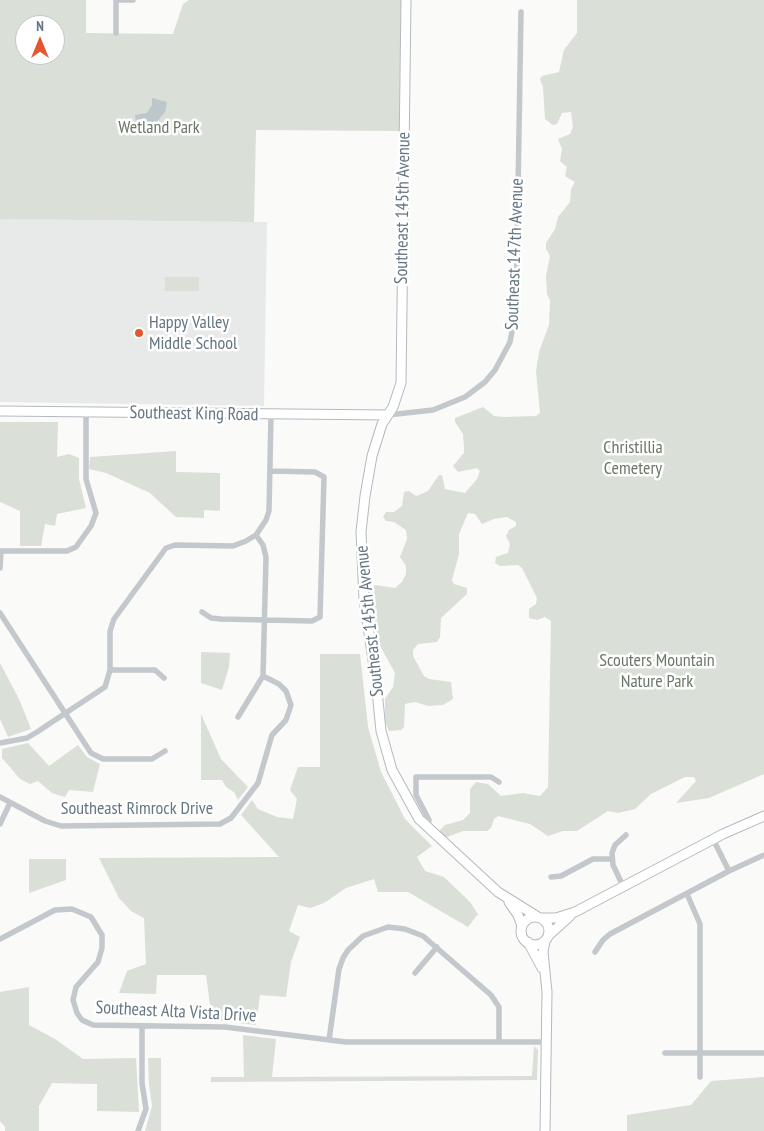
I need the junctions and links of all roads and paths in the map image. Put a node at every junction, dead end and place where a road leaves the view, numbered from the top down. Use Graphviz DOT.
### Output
graph roads {
  1 [pos="116,0"];
  2 [pos="132,0"];
  3 [pos="406,0"];
  4 [pos="521,12"];
  5 [pos="116,33"];
  6 [pos="0,411"];
  7 [pos="86,412"];
  8 [pos="272,415"];
  9 [pos="388,415"];
  10 [pos="270,471"];
  11 [pos="256,534"];
  12 [pos="0,551"];
  13 [pos="0,568"];
  14 [pos="202,612"];
  15 [pos="0,613"];
  16 [pos="264,620"];
  17 [pos="110,670"];
  18 [pos="263,676"];
  19 [pos="164,678"];
  20 [pos="65,714"];
  21 [pos="238,717"];
  22 [pos="0,743"];
  23 [pos="165,751"];
  24 [pos="499,782"];
  25 [pos="0,797"];
  26 [pos="10,802"];
  27 [pos="764,816"];
  28 [pos="0,824"];
  29 [pos="428,828"];
  30 [pos="626,835"];
  31 [pos="713,839"];
  32 [pos="764,855"];
  33 [pos="612,859"];
  34 [pos="729,871"];
  35 [pos="551,877"];
  36 [pos="623,886"];
  37 [pos="687,894"];
  38 [pos="508,900"];
  39 [pos="575,912"];
  40 [pos="539,917"];
  41 [pos="522,926"];
  42 [pos="546,938"];
  43 [pos="0,939"];
  44 [pos="528,942"];
  45 [pos="436,947"];
  46 [pos="595,952"];
  47 [pos="545,972"];
  48 [pos="415,973"];
  49 [pos="142,1026"];
  50 [pos="329,1040"];
  51 [pos="499,1042"];
  52 [pos="546,1042"];
  53 [pos="665,1053"];
  54 [pos="700,1053"];
  55 [pos="764,1053"];
  56 [pos="700,1078"];
  57 [pos="138,1131"];
  58 [pos="545,1131"];
  1 -- 2 [label="street"];
  1 -- 5 [label="street"];
  3 -- 9 [label="main road, Southeast 145th Avenue"];
  4 -- 9 [label="street, Southeast 147th Avenue"];
  6 -- 7 [label="main road, Southeast King Road"];
  7 -- 8 [label="main road, Southeast King Road"];
  7 -- 12 [label="street"];
  8 -- 9 [label="main road, Southeast King Road"];
  8 -- 10 [label="street"];
  9 -- 29 [label="main road, Southeast 145th Avenue"];
  10 -- 11 [label="street"];
  10 -- 16 [label="street"];
  11 -- 16 [label="street"];
  11 -- 17 [label="street"];
  12 -- 13 [label="street"];
  14 -- 16 [label="street"];
  15 -- 20 [label="street"];
  16 -- 18 [label="street"];
  17 -- 19 [label="street"];
  17 -- 20 [label="street"];
  18 -- 21 [label="street"];
  18 -- 26 [label="street, Southeast Rimrock Drive"];
  20 -- 22 [label="street"];
  20 -- 23 [label="street"];
  24 -- 29 [label="street"];
  25 -- 26 [label="street, Southeast Rimrock Drive"];
  26 -- 28 [label="street"];
  27 -- 31 [label="main road"];
  29 -- 38 [label="main road, Southeast 145th Avenue"];
  30 -- 33 [label="street"];
  31 -- 34 [label="street"];
  31 -- 36 [label="main road"];
  32 -- 34 [label="street"];
  33 -- 35 [label="street"];
  33 -- 36 [label="street"];
  34 -- 37 [label="street"];
  36 -- 39 [label="main road"];
  37 -- 46 [label="street"];
  37 -- 54 [label="street"];
  38 -- 40 [label="main road, Southeast 145th Avenue"];
  38 -- 41 [label="main road, Southeast 145th Avenue"];
  39 -- 40 [label="main road"];
  39 -- 42 [label="main road"];
  40 -- 41 [label="main road"];
  40 -- 42 [label="main road"];
  41 -- 44 [label="main road, Southeast 145th Avenue"];
  42 -- 44 [label="main road"];
  42 -- 47 [label="main road"];
  43 -- 49 [label="street, Southeast Alta Vista Drive"];
  44 -- 47 [label="main road"];
  45 -- 48 [label="street"];
  45 -- 50 [label="street"];
  45 -- 51 [label="street"];
  47 -- 52 [label="main road"];
  49 -- 50 [label="street, Southeast Alta Vista Drive"];
  49 -- 57 [label="street"];
  50 -- 51 [label="street, Southeast Alta Vista Drive"];
  51 -- 52 [label="street, Southeast Alta Vista Drive"];
  52 -- 58 [label="main road"];
  53 -- 54 [label="street"];
  54 -- 55 [label="street"];
  54 -- 56 [label="street"];
}
